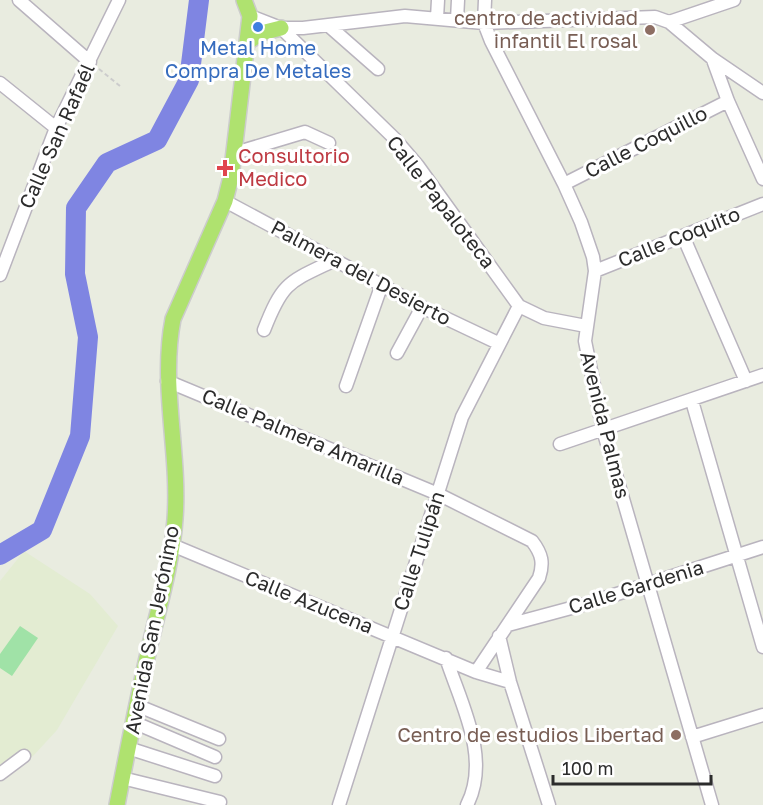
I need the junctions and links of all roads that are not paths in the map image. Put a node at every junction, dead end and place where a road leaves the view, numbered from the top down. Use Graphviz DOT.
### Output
graph roads {
  1 [pos="20,0"];
  2 [pos="119,0"];
  3 [pos="244,0"];
  4 [pos="438,0"];
  5 [pos="458,0"];
  6 [pos="485,0"];
  7 [pos="734,0"];
  8 [pos="250,16"];
  9 [pos="437,18"];
  10 [pos="457,20"];
  11 [pos="669,22"];
  12 [pos="484,23"];
  13 [pos="329,26"];
  14 [pos="281,28"];
  15 [pos="248,42"];
  16 [pos="713,59"];
  17 [pos="90,62"];
  18 [pos="378,69"];
  19 [pos="0,83"];
  20 [pos="763,93"];
  21 [pos="728,101"];
  22 [pos="56,128"];
  23 [pos="329,143"];
  24 [pos="235,153"];
  25 [pos="763,179"];
  26 [pos="564,184"];
  27 [pos="225,201"];
  28 [pos="763,204"];
  29 [pos="683,236"];
  30 [pos="335,260"];
  31 [pos="1,270"];
  32 [pos="595,271"];
  33 [pos="382,284"];
  34 [pos="519,306"];
  35 [pos="422,307"];
  36 [pos="586,326"];
  37 [pos="264,330"];
  38 [pos="498,343"];
  39 [pos="397,352"];
  40 [pos="763,375"];
  41 [pos="167,381"];
  42 [pos="746,381"];
  43 [pos="346,386"];
  44 [pos="692,401"];
  45 [pos="603,430"];
  46 [pos="561,444"];
  47 [pos="438,494"];
  48 [pos="172,545"];
  49 [pos="763,547"];
  50 [pos="735,556"];
  51 [pos="647,584"];
  52 [pos="507,625"];
  53 [pos="391,635"];
  54 [pos="500,636"];
  55 [pos="763,647"];
  56 [pos="446,658"];
  57 [pos="476,672"];
  58 [pos="510,682"];
  59 [pos="136,705"];
  60 [pos="763,715"];
  61 [pos="133,722"];
  62 [pos="692,737"];
  63 [pos="219,739"];
  64 [pos="128,748"];
  65 [pos="24,756"];
  66 [pos="215,757"];
  67 [pos="0,774"];
  68 [pos="215,776"];
  69 [pos="123,778"];
  70 [pos="220,802"];
  71 [pos="117,805"];
  72 [pos="339,805"];
  73 [pos="467,805"];
  74 [pos="549,805"];
  75 [pos="712,805"];
  1 -- 17 [label="street"];
  2 -- 17 [label="street, Calle San Rafaél"];
  3 -- 8 [label="main road, Avenida San Jerónimo"];
  4 -- 9 [label="street"];
  5 -- 10 [label="street"];
  6 -- 12 [label="street"];
  7 -- 11 [label="street"];
  8 -- 14 [label="street"];
  8 -- 15 [label="main road, Avenida San Jerónimo"];
  9 -- 10 [label="street"];
  9 -- 13 [label="street"];
  10 -- 12 [label="street"];
  11 -- 12 [label="street"];
  11 -- 16 [label="street"];
  12 -- 26 [label="street, Avenida Palmas"];
  13 -- 14 [label="street"];
  13 -- 18 [label="street"];
  14 -- 15 [label="main road"];
  14 -- 34 [label="street, Calle Papaloteca"];
  15 -- 24 [label="main road, Avenida San Jerónimo"];
  16 -- 20 [label="street"];
  16 -- 21 [label="street"];
  17 -- 22 [label="street, Calle San Rafaél"];
  19 -- 22 [label="street"];
  21 -- 25 [label="street"];
  21 -- 26 [label="street, Calle Coquillo"];
  22 -- 31 [label="street, Calle San Rafaél"];
  23 -- 24 [label="street"];
  24 -- 27 [label="main road, Avenida San Jerónimo"];
  26 -- 32 [label="street, Avenida Palmas"];
  27 -- 30 [label="street, Palmera del Desierto"];
  27 -- 41 [label="main road, Avenida San Jerónimo"];
  28 -- 29 [label="street, Calle Coquito"];
  29 -- 32 [label="street, Calle Coquito"];
  29 -- 42 [label="street"];
  30 -- 33 [label="street, Palmera del Desierto"];
  30 -- 37 [label="street"];
  32 -- 36 [label="street, Avenida Palmas"];
  33 -- 35 [label="street, Palmera del Desierto"];
  33 -- 43 [label="street"];
  34 -- 36 [label="street, Calle Papaloteca"];
  34 -- 38 [label="street, Calle Tulipán"];
  35 -- 38 [label="street, Palmera del Desierto"];
  35 -- 39 [label="street"];
  36 -- 45 [label="street, Avenida Palmas"];
  38 -- 47 [label="street, Calle Tulipán"];
  40 -- 42 [label="street"];
  41 -- 47 [label="street, Calle Palmera Amarilla"];
  41 -- 48 [label="main road, Avenida San Jerónimo"];
  42 -- 44 [label="street"];
  44 -- 45 [label="street"];
  44 -- 50 [label="street"];
  45 -- 46 [label="street"];
  45 -- 51 [label="street, Avenida Palmas"];
  47 -- 52 [label="street, Calle Palmera Amarilla"];
  47 -- 53 [label="street, Calle Tulipán"];
  48 -- 53 [label="street, Calle Azucena"];
  48 -- 59 [label="main road, Avenida San Jerónimo"];
  49 -- 50 [label="street, Calle Gardenia"];
  50 -- 51 [label="street, Calle Gardenia"];
  50 -- 55 [label="street"];
  51 -- 52 [label="street, Calle Gardenia"];
  51 -- 62 [label="street, Avenida Palmas"];
  52 -- 54 [label="street, Calle Palmera Amarilla"];
  53 -- 56 [label="street, Calle Azucena"];
  53 -- 72 [label="street, Calle Tulipán"];
  54 -- 57 [label="street"];
  54 -- 58 [label="street"];
  56 -- 57 [label="street, Calle Azucena"];
  56 -- 73 [label="street"];
  57 -- 58 [label="street, Calle Azucena"];
  58 -- 74 [label="street"];
  59 -- 61 [label="main road, Avenida San Jerónimo"];
  59 -- 63 [label="street"];
  60 -- 62 [label="street"];
  61 -- 64 [label="main road, Avenida San Jerónimo"];
  61 -- 66 [label="street"];
  62 -- 75 [label="street, Avenida Palmas"];
  64 -- 68 [label="street"];
  64 -- 69 [label="main road, Avenida San Jerónimo"];
  65 -- 67 [label="street"];
  69 -- 70 [label="street"];
  69 -- 71 [label="main road, Avenida San Jerónimo"];
}
